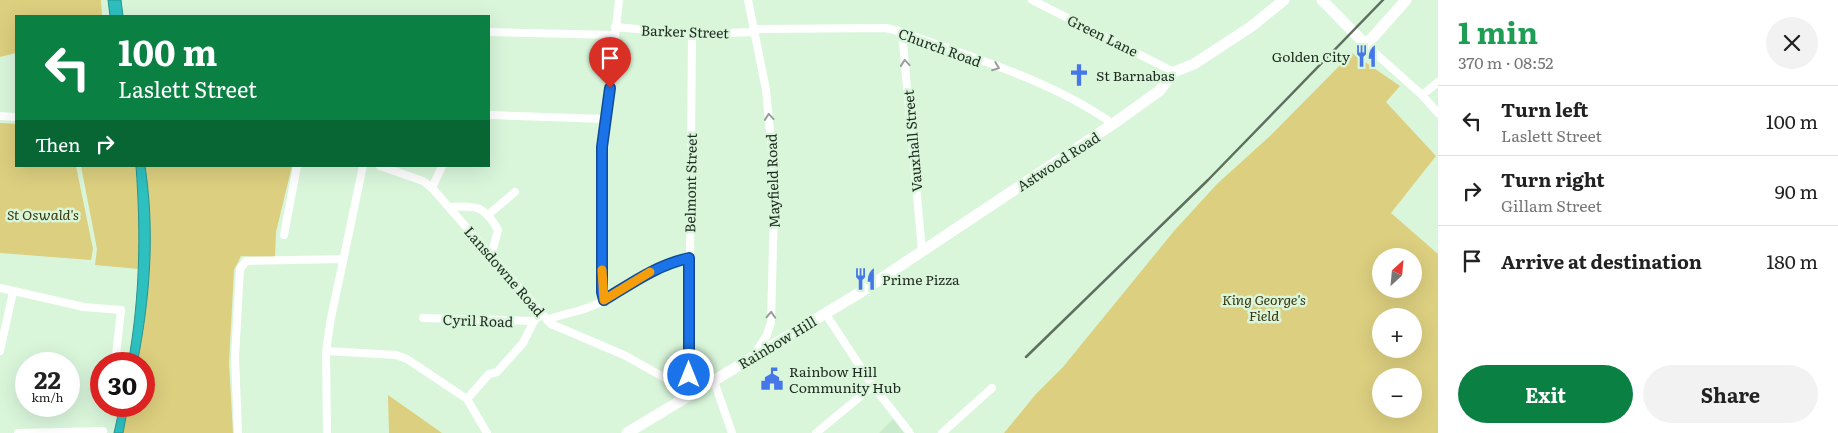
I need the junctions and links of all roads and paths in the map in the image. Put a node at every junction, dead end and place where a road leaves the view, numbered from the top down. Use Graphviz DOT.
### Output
graph roads {
  1 [pos="619,0"];
  2 [pos="748,0"];
  3 [pos="1032,0"];
  4 [pos="1284,0"];
  5 [pos="1322,0"];
  6 [pos="1406,0"];
  7 [pos="615,31"];
  8 [pos="490,32"];
  9 [pos="755,32"];
  10 [pos="902,32"];
  11 [pos="692,34"];
  12 [pos="1366,45"];
  13 [pos="1174,72"];
  14 [pos="1438,82"];
  15 [pos="1422,94"];
  16 [pos="1438,113"];
  17 [pos="490,115"];
  18 [pos="0,116"];
  19 [pos="15,117"];
  20 [pos="606,119"];
  21 [pos="1113,124"];
  22 [pos="297,167"];
  23 [pos="363,167"];
  24 [pos="383,167"];
  25 [pos="442,167"];
  26 [pos="432,188"];
  27 [pos="515,192"];
  28 [pos="450,207"];
  29 [pos="489,214"];
  30 [pos="284,235"];
  31 [pos="922,251"];
  32 [pos="491,256"];
  33 [pos="689,258"];
  34 [pos="342,259"];
  35 [pos="0,288"];
  36 [pos="13,292"];
  37 [pos="604,300"];
  38 [pos="825,313"];
  39 [pos="540,314"];
  40 [pos="423,318"];
  41 [pos="547,320"];
  42 [pos="534,321"];
  43 [pos="0,351"];
  44 [pos="326,351"];
  45 [pos="116,352"];
  46 [pos="752,358"];
  47 [pos="714,381"];
  48 [pos="873,386"];
  49 [pos="992,388"];
  50 [pos="694,391"];
  51 [pos="467,399"];
  52 [pos="102,431"];
  53 [pos="53,432"];
  54 [pos="18,433"];
  55 [pos="238,433"];
  56 [pos="327,433"];
  57 [pos="487,433"];
  58 [pos="627,433"];
  59 [pos="732,433"];
  60 [pos="816,433"];
  61 [pos="910,433"];
  62 [pos="942,433"];
  1 -- 7 [label="street"];
  2 -- 9 [label="street, Mayfield Road"];
  3 -- 13 [label="street, Green Lane"];
  4 -- 13 [label="main road, Astwood Road"];
  5 -- 12 [label="main road"];
  6 -- 12 [label="main road"];
  7 -- 8 [label="street, Barker Street"];
  7 -- 11 [label="street, Barker Street"];
  7 -- 20 [label="street"];
  9 -- 10 [label="street, Church Road"];
  9 -- 11 [label="street, Barker Street"];
  46 -- 9 [label="street, Mayfield Road, one-way"];
  10 -- 21 [label="street, Church Road, one-way"];
  31 -- 10 [label="street, Vauxhall Street, one-way"];
  11 -- 33 [label="street, Belmont Street"];
  12 -- 15 [label="street"];
  13 -- 21 [label="main road, Astwood Road"];
  14 -- 15 [label="street"];
  15 -- 16 [label="street"];
  17 -- 20 [label="street"];
  18 -- 19 [label="street"];
  20 -- 37 [label="street"];
  21 -- 31 [label="main road, Astwood Road"];
  22 -- 30 [label="street"];
  23 -- 34 [label="street"];
  24 -- 26 [label="street, Lansdowne Road"];
  25 -- 26 [label="street"];
  26 -- 28 [label="street, Lansdowne Road"];
  27 -- 29 [label="street"];
  28 -- 29 [label="street"];
  28 -- 32 [label="street, Lansdowne Road"];
  29 -- 32 [label="street"];
  31 -- 38 [label="main road, Astwood Road"];
  32 -- 39 [label="street, Lansdowne Road"];
  33 -- 37 [label="street"];
  33 -- 50 [label="street, Belmont Street"];
  34 -- 44 [label="street"];
  34 -- 55 [label="street"];
  35 -- 36 [label="street"];
  36 -- 43 [label="street"];
  36 -- 45 [label="street"];
  37 -- 41 [label="street"];
  38 -- 46 [label="main road, Rainbow Hill"];
  38 -- 48 [label="street"];
  39 -- 41 [label="street, Lansdowne Road"];
  39 -- 42 [label="street"];
  40 -- 42 [label="street, Cyril Road"];
  41 -- 50 [label="street, Lansdowne Road"];
  42 -- 51 [label="street"];
  44 -- 51 [label="street"];
  44 -- 56 [label="street"];
  46 -- 47 [label="main road, Rainbow Hill"];
  47 -- 50 [label="main road, Rainbow Hill"];
  47 -- 59 [label="street"];
  48 -- 60 [label="street"];
  48 -- 61 [label="street"];
  49 -- 62 [label="street"];
  50 -- 58 [label="main road, Rainbow Hill"];
  51 -- 57 [label="street"];
  52 -- 53 [label="street"];
  53 -- 54 [label="street"];
}
